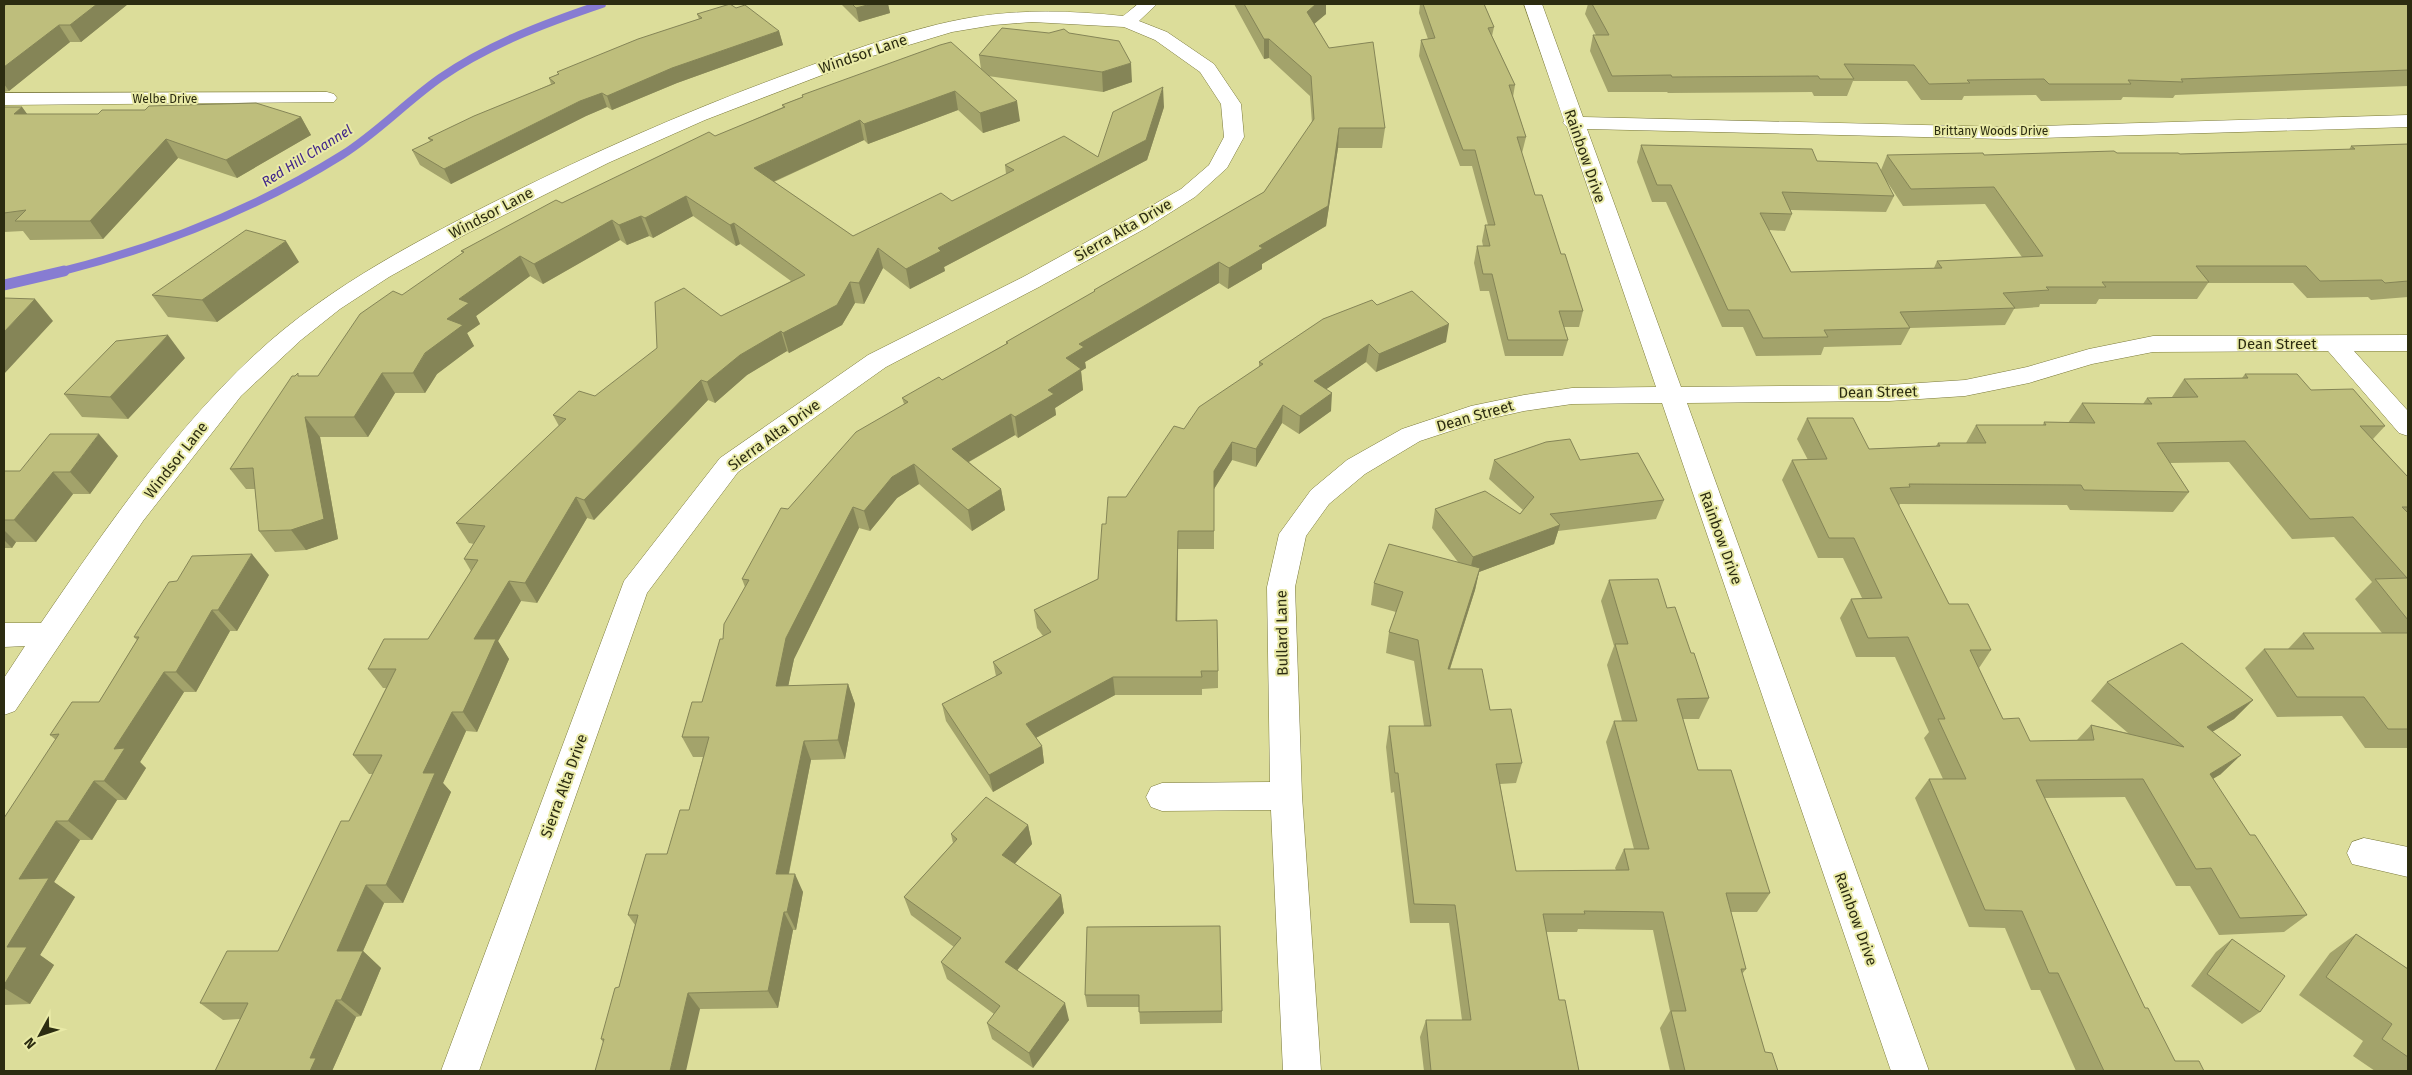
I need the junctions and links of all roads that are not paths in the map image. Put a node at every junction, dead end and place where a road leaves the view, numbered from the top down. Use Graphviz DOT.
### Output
graph roads {
  1 [pos="1148,4"];
  2 [pos="1532,4"];
  3 [pos="1126,22"];
  4 [pos="326,98"];
  5 [pos="4,99"];
  6 [pos="2408,121"];
  7 [pos="1574,123"];
  8 [pos="2334,343"];
  9 [pos="2408,343"];
  10 [pos="1670,394"];
  11 [pos="2408,427"];
  12 [pos="1356,468"];
  13 [pos="49,634"];
  14 [pos="4,635"];
  15 [pos="4,702"];
  16 [pos="1286,796"];
  17 [pos="1162,797"];
  18 [pos="2364,853"];
  19 [pos="2408,862"];
  20 [pos="460,1071"];
  21 [pos="1302,1071"];
  22 [pos="1910,1071"];
  1 -- 3 [label="street"];
  2 -- 7 [label="street, Rainbow Drive"];
  3 -- 13 [label="street, Windsor Lane"];
  3 -- 20 [label="street, Sierra Alta Drive"];
  4 -- 5 [label="street, Welbe Drive"];
  6 -- 7 [label="street, Brittany Woods Drive"];
  7 -- 10 [label="street, Rainbow Drive"];
  8 -- 9 [label="street, Dean Street"];
  8 -- 10 [label="street, Dean Street"];
  8 -- 11 [label="street"];
  10 -- 12 [label="street, Dean Street"];
  10 -- 22 [label="street, Rainbow Drive"];
  12 -- 16 [label="street, Bullard Lane"];
  13 -- 14 [label="street"];
  13 -- 15 [label="street, Windsor Lane"];
  16 -- 17 [label="street"];
  16 -- 21 [label="street, Bullard Lane"];
  18 -- 19 [label="street"];
}
